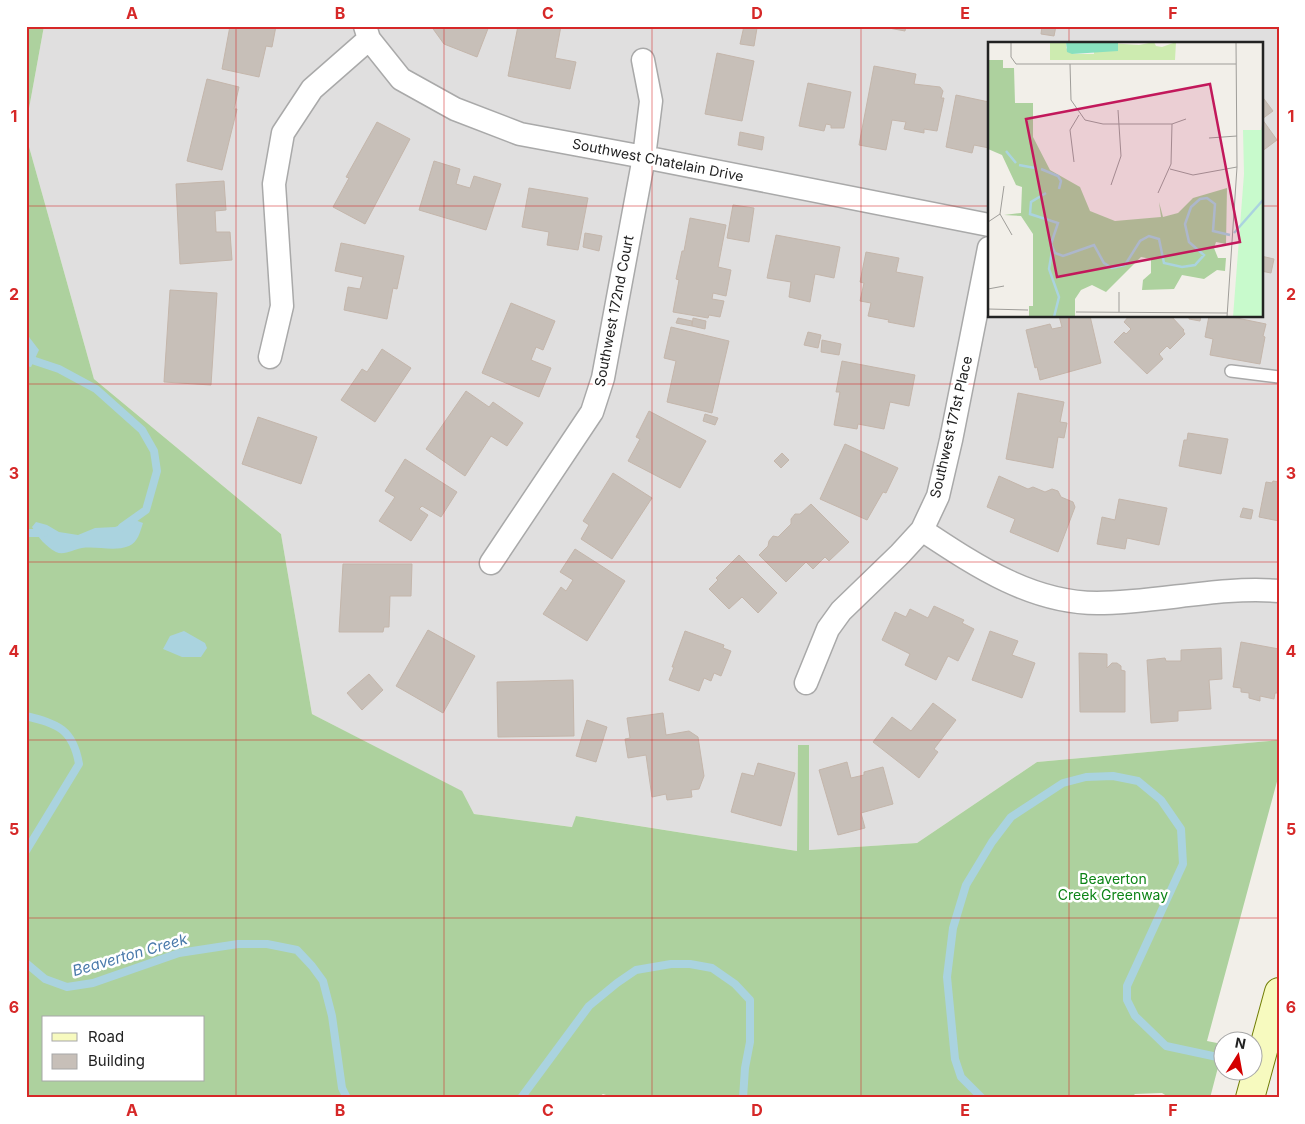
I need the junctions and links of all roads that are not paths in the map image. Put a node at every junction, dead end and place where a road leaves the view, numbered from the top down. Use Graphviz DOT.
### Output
graph roads {
  1 [pos="367,33"];
  2 [pos="643,60"];
  3 [pos="644,157"];
  4 [pos="988,225"];
  5 [pos="988,253"];
  6 [pos="270,357"];
  7 [pos="1230,371"];
  8 [pos="1279,377"];
  9 [pos="922,530"];
  10 [pos="491,563"];
  11 [pos="1279,591"];
  12 [pos="806,683"];
  13 [pos="1279,992"];
  14 [pos="1250,1098"];
  1 -- 3 [label="street, Southwest Chatelain Drive"];
  1 -- 6 [label="street"];
  2 -- 3 [label="street, Southwest 172nd Court"];
  3 -- 4 [label="street, Southwest Chatelain Drive"];
  3 -- 10 [label="street, Southwest 172nd Court"];
  5 -- 9 [label="street, Southwest 171st Place"];
  7 -- 8 [label="lane"];
  9 -- 11 [label="street"];
  9 -- 12 [label="street, Southwest 171st Place"];
  13 -- 14 [label="main road"];
}
